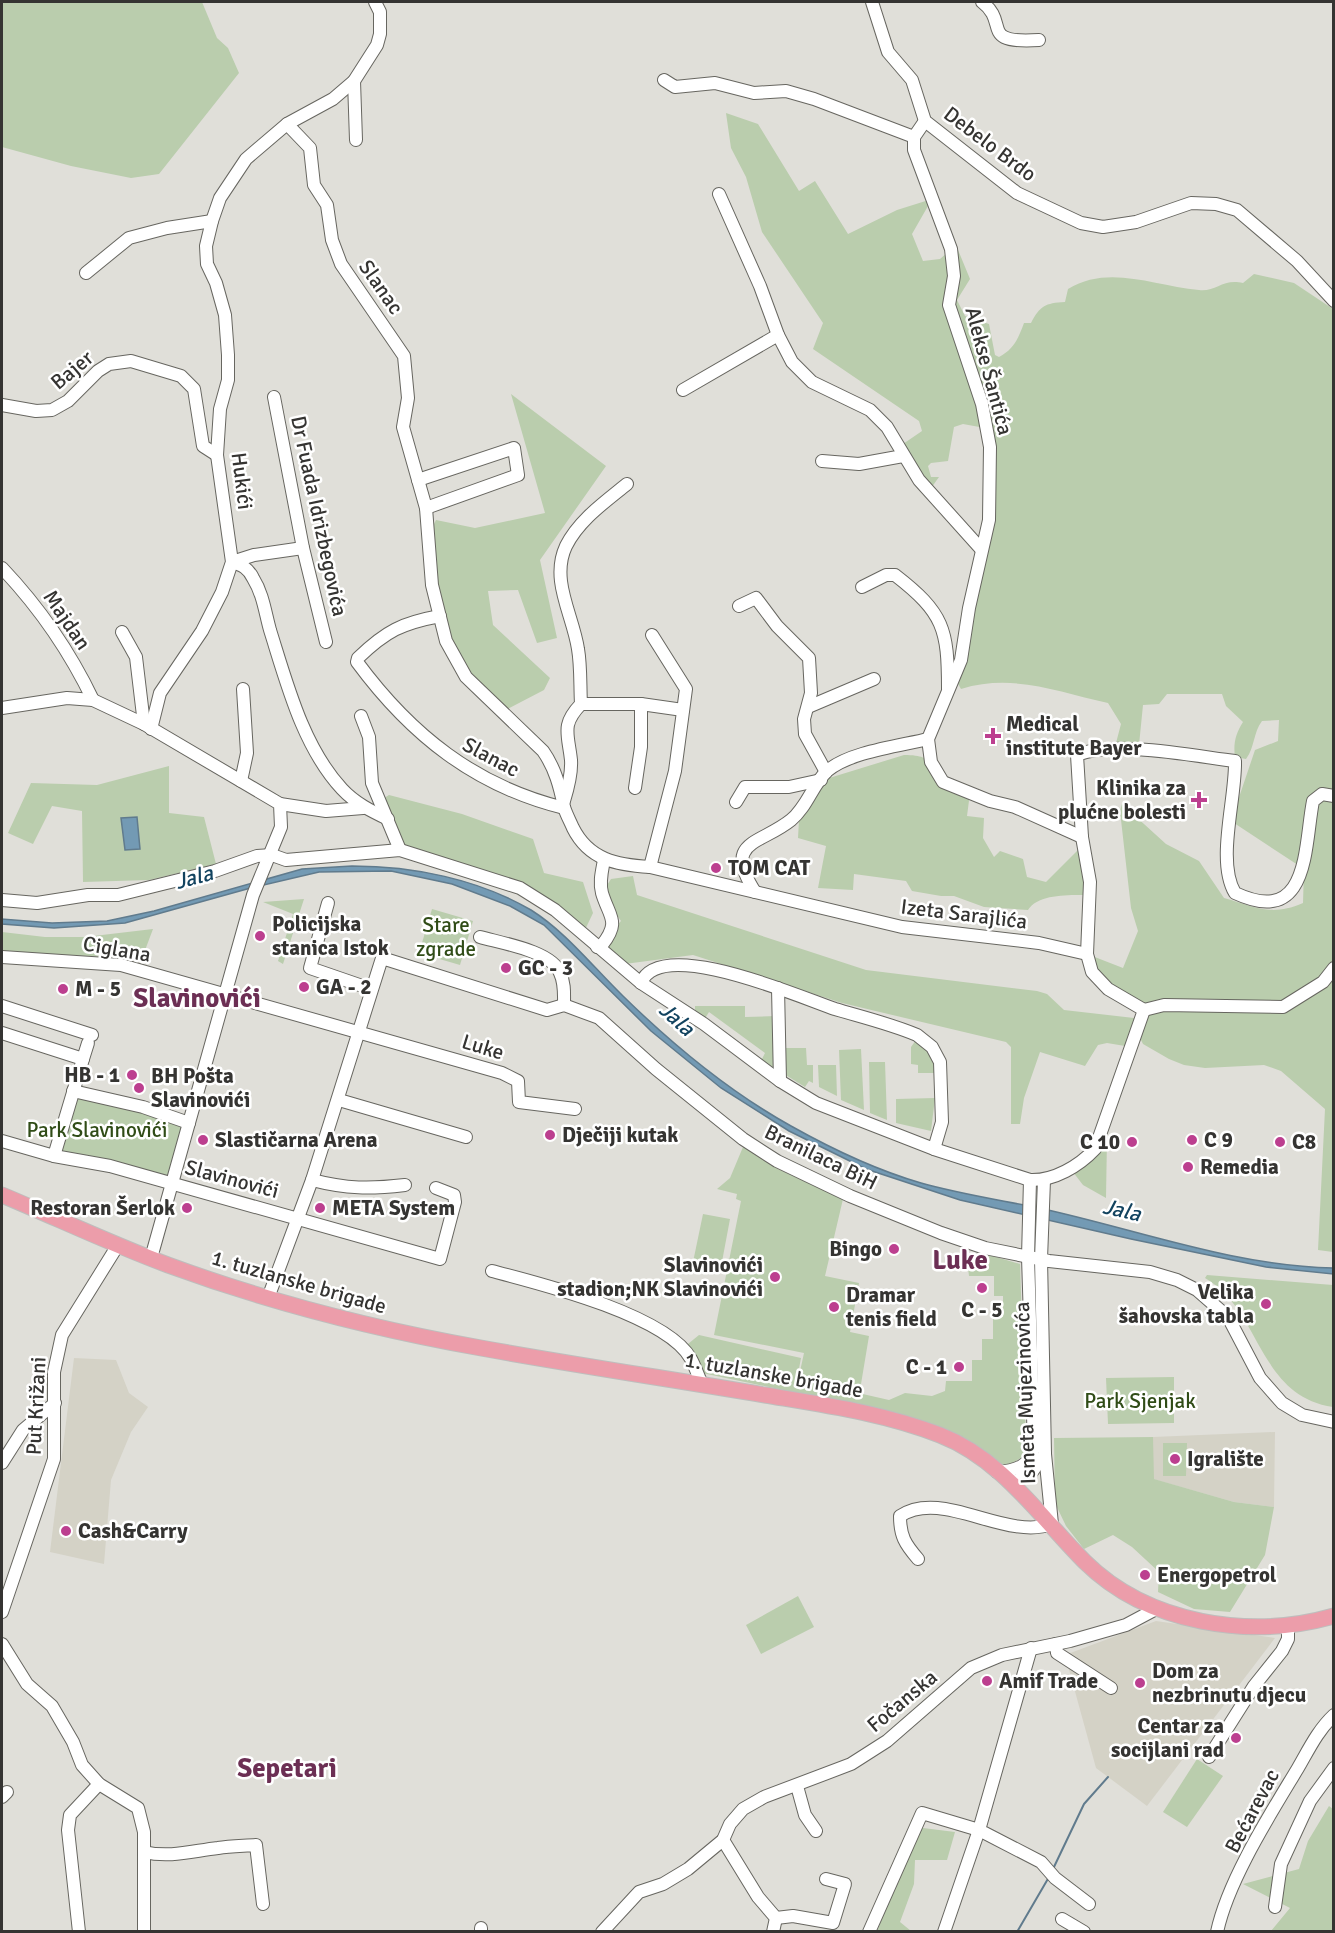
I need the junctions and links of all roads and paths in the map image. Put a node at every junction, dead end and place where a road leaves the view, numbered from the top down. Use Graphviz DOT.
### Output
graph roads {
  1 [pos="375,2"];
  2 [pos="872,2"];
  3 [pos="982,2"];
  4 [pos="1039,40"];
  5 [pos="664,80"];
  6 [pos="354,81"];
  7 [pos="925,121"];
  8 [pos="287,124"];
  9 [pos="914,137"];
  10 [pos="356,140"];
  11 [pos="719,194"];
  12 [pos="212,221"];
  13 [pos="86,273"];
  14 [pos="1334,302"];
  15 [pos="778,335"];
  16 [pos="684,390"];
  17 [pos="274,396"];
  18 [pos="2,405"];
  19 [pos="217,455"];
  20 [pos="903,456"];
  21 [pos="822,461"];
  22 [pos="418,480"];
  23 [pos="627,484"];
  24 [pos="426,508"];
  25 [pos="303,548"];
  26 [pos="981,549"];
  27 [pos="232,562"];
  28 [pos="2,568"];
  29 [pos="862,587"];
  30 [pos="739,606"];
  31 [pos="440,616"];
  32 [pos="122,632"];
  33 [pos="652,635"];
  34 [pos="326,642"];
  35 [pos="874,679"];
  36 [pos="243,689"];
  37 [pos="948,693"];
  38 [pos="93,700"];
  39 [pos="581,704"];
  40 [pos="641,704"];
  41 [pos="808,707"];
  42 [pos="2,708"];
  43 [pos="683,710"];
  44 [pos="361,716"];
  45 [pos="147,726"];
  46 [pos="928,739"];
  47 [pos="823,776"];
  48 [pos="240,781"];
  49 [pos="635,788"];
  50 [pos="1334,796"];
  51 [pos="736,802"];
  52 [pos="280,804"];
  53 [pos="564,805"];
  54 [pos="363,808"];
  55 [pos="388,819"];
  56 [pos="1082,837"];
  57 [pos="400,850"];
  58 [pos="272,855"];
  59 [pos="604,860"];
  60 [pos="650,867"];
  61 [pos="755,892"];
  62 [pos="2,900"];
  63 [pos="328,903"];
  64 [pos="480,937"];
  65 [pos="597,946"];
  66 [pos="1087,954"];
  67 [pos="2,957"];
  68 [pos="1334,968"];
  69 [pos="641,983"];
  70 [pos="778,988"];
  71 [pos="371,989"];
  72 [pos="225,994"];
  73 [pos="2,1005"];
  74 [pos="564,1005"];
  75 [pos="1144,1010"];
  76 [pos="360,1032"];
  77 [pos="2,1033"];
  78 [pos="82,1059"];
  79 [pos="780,1081"];
  80 [pos="73,1091"];
  81 [pos="339,1100"];
  82 [pos="575,1109"];
  83 [pos="189,1123"];
  84 [pos="466,1137"];
  85 [pos="2,1141"];
  86 [pos="934,1149"];
  87 [pos="54,1156"];
  88 [pos="312,1180"];
  89 [pos="170,1184"];
  90 [pos="405,1185"];
  91 [pos="1036,1186"];
  92 [pos="436,1188"];
  93 [pos="2,1195"];
  94 [pos="298,1217"];
  95 [pos="118,1245"];
  96 [pos="151,1258"];
  97 [pos="1035,1258"];
  98 [pos="492,1271"];
  99 [pos="268,1298"];
  100 [pos="702,1384"];
  101 [pos="55,1403"];
  102 [pos="1334,1422"];
  103 [pos="1045,1454"];
  104 [pos="2,1463"];
  105 [pos="997,1472"];
  106 [pos="1011,1484"];
  107 [pos="1052,1524"];
  108 [pos="918,1559"];
  109 [pos="1156,1609"];
  110 [pos="2,1612"];
  111 [pos="1334,1616"];
  112 [pos="1288,1627"];
  113 [pos="2,1644"];
  114 [pos="1056,1644"];
  115 [pos="1031,1648"];
  116 [pos="1111,1688"];
  117 [pos="1334,1715"];
  118 [pos="1209,1757"];
  119 [pos="1334,1768"];
  120 [pos="99,1784"];
  121 [pos="797,1786"];
  122 [pos="979,1830"];
  123 [pos="816,1831"];
  124 [pos="723,1840"];
  125 [pos="144,1852"];
  126 [pos="825,1879"];
  127 [pos="262,1904"];
  128 [pos="1089,1904"];
  129 [pos="1275,1907"];
  130 [pos="776,1918"];
  131 [pos="1062,1919"];
  132 [pos="79,1932"];
  133 [pos="144,1932"];
  134 [pos="602,1932"];
  135 [pos="773,1932"];
  136 [pos="869,1932"];
  137 [pos="944,1932"];
  138 [pos="1084,1932"];
  139 [pos="1217,1932"];
  1 -- 6 [label="street, Hukići"];
  2 -- 7 [label="street, Debelo Brdo"];
  3 -- 4 [label="street"];
  5 -- 9 [label="street"];
  6 -- 8 [label="street, Hukići"];
  6 -- 10 [label="street"];
  7 -- 9 [label="street"];
  7 -- 14 [label="street, Debelo Brdo"];
  8 -- 12 [label="street, Hukići"];
  8 -- 22 [label="street, Slanac"];
  9 -- 26 [label="street, Alekse Šantića"];
  11 -- 15 [label="street"];
  12 -- 13 [label="street"];
  12 -- 19 [label="street, Hukići"];
  15 -- 16 [label="street"];
  15 -- 20 [label="street"];
  17 -- 25 [label="street, Dr Fuada Idrizbegovića"];
  18 -- 19 [label="street, Bajer"];
  19 -- 27 [label="street, Hukići"];
  20 -- 21 [label="street"];
  20 -- 26 [label="street"];
  22 -- 24 [label="street, Slanac"];
  22 -- 24 [label="street"];
  23 -- 39 [label="street"];
  24 -- 31 [label="street, Slanac"];
  25 -- 27 [label="street"];
  25 -- 34 [label="street, Dr Fuada Idrizbegovića"];
  26 -- 37 [label="street, Alekse Šantića"];
  27 -- 45 [label="street, Hukići"];
  27 -- 54 [label="street"];
  28 -- 38 [label="street, Majdan"];
  29 -- 37 [label="street, Alekse Šantića"];
  30 -- 41 [label="street"];
  31 -- 53 [label="street, Slanac"];
  31 -- 53 [label="street, Slanac"];
  32 -- 45 [label="street"];
  33 -- 43 [label="street"];
  35 -- 41 [label="street"];
  36 -- 48 [label="street"];
  37 -- 46 [label="street, Alekse Šantića"];
  38 -- 42 [label="street"];
  38 -- 45 [label="street"];
  39 -- 40 [label="street"];
  39 -- 53 [label="street"];
  40 -- 43 [label="street"];
  40 -- 49 [label="street"];
  41 -- 47 [label="street"];
  43 -- 60 [label="street"];
  44 -- 55 [label="street"];
  45 -- 48 [label="street"];
  46 -- 47 [label="street"];
  46 -- 56 [label="street"];
  47 -- 51 [label="street"];
  47 -- 61 [label="street"];
  48 -- 52 [label="street"];
  50 -- 56 [label="street"];
  52 -- 54 [label="street"];
  52 -- 58 [label="street, Slavinovići"];
  53 -- 59 [label="street, Slanac"];
  54 -- 55 [label="street"];
  55 -- 57 [label="street"];
  56 -- 66 [label="street"];
  57 -- 58 [label="street"];
  57 -- 65 [label="street"];
  58 -- 62 [label="street"];
  58 -- 72 [label="street, Slavinovići"];
  59 -- 60 [label="street, Slanac"];
  59 -- 65 [label="street"];
  60 -- 61 [label="street, Izeta Sarajlića"];
  61 -- 66 [label="street, Izeta Sarajlića"];
  63 -- 71 [label="street"];
  64 -- 74 [label="street"];
  65 -- 69 [label="street"];
  66 -- 75 [label="street"];
  67 -- 72 [label="street, Ciglana"];
  68 -- 75 [label="street"];
  69 -- 70 [label="street"];
  69 -- 79 [label="street"];
  70 -- 79 [label="street"];
  70 -- 86 [label="street"];
  71 -- 74 [label="street, Branilaca BiH"];
  71 -- 76 [label="street"];
  72 -- 76 [label="street"];
  72 -- 83 [label="street, Slavinovići"];
  73 -- 78 [label="street"];
  74 -- 97 [label="street, Branilaca BiH"];
  75 -- 91 [label="street"];
  76 -- 81 [label="street"];
  76 -- 82 [label="street, Luke"];
  77 -- 78 [label="street"];
  78 -- 80 [label="street"];
  79 -- 86 [label="street"];
  80 -- 83 [label="street"];
  80 -- 87 [label="street"];
  81 -- 84 [label="street"];
  81 -- 88 [label="street"];
  83 -- 89 [label="street, Slavinovići"];
  85 -- 87 [label="street"];
  86 -- 91 [label="street"];
  87 -- 89 [label="street"];
  88 -- 90 [label="street"];
  88 -- 94 [label="street"];
  89 -- 94 [label="street, Slavinovići"];
  89 -- 96 [label="street"];
  91 -- 97 [label="street, Ismeta Mujezinovića"];
  92 -- 94 [label="street, Slavinovići"];
  93 -- 95 [label="main road, 1. tuzlanske brigade"];
  94 -- 99 [label="street"];
  95 -- 96 [label="main road, 1. tuzlanske brigade"];
  95 -- 101 [label="street, Put Križani"];
  96 -- 99 [label="main road, 1. tuzlanske brigade"];
  97 -- 102 [label="street"];
  97 -- 103 [label="street, Ismeta Mujezinovića"];
  97 -- 105 [label="street, Ismeta Mujezinovića"];
  98 -- 100 [label="street"];
  99 -- 100 [label="main road, 1. tuzlanske brigade"];
  100 -- 105 [label="main road, 1. tuzlanske brigade"];
  101 -- 104 [label="street"];
  101 -- 110 [label="street, Put Križani"];
  103 -- 106 [label="street"];
  103 -- 107 [label="street, Ismeta Mujezinovića"];
  105 -- 106 [label="main road, 1. tuzlanske brigade"];
  106 -- 107 [label="main road, 1. tuzlanske brigade"];
  107 -- 108 [label="street"];
  107 -- 109 [label="main road, 1. tuzlanske brigade"];
  109 -- 112 [label="main road, 1. tuzlanske brigade"];
  109 -- 114 [label="street, Fočanska"];
  111 -- 112 [label="main road, 1. tuzlanske brigade"];
  112 -- 118 [label="street"];
  113 -- 120 [label="street"];
  114 -- 115 [label="street, Fočanska"];
  114 -- 116 [label="street"];
  115 -- 121 [label="street, Fočanska"];
  115 -- 122 [label="street"];
  117 -- 139 [label="street, Bećarevac"];
  119 -- 129 [label="street"];
  120 -- 125 [label="street"];
  120 -- 132 [label="street"];
  121 -- 123 [label="street"];
  121 -- 124 [label="street, Fočanska"];
  122 -- 128 [label="street"];
  122 -- 136 [label="street"];
  122 -- 137 [label="street"];
  124 -- 130 [label="street"];
  124 -- 134 [label="street, Fočanska"];
  125 -- 127 [label="street"];
  125 -- 133 [label="street"];
  126 -- 130 [label="street"];
  130 -- 135 [label="street"];
  131 -- 138 [label="street"];
}
